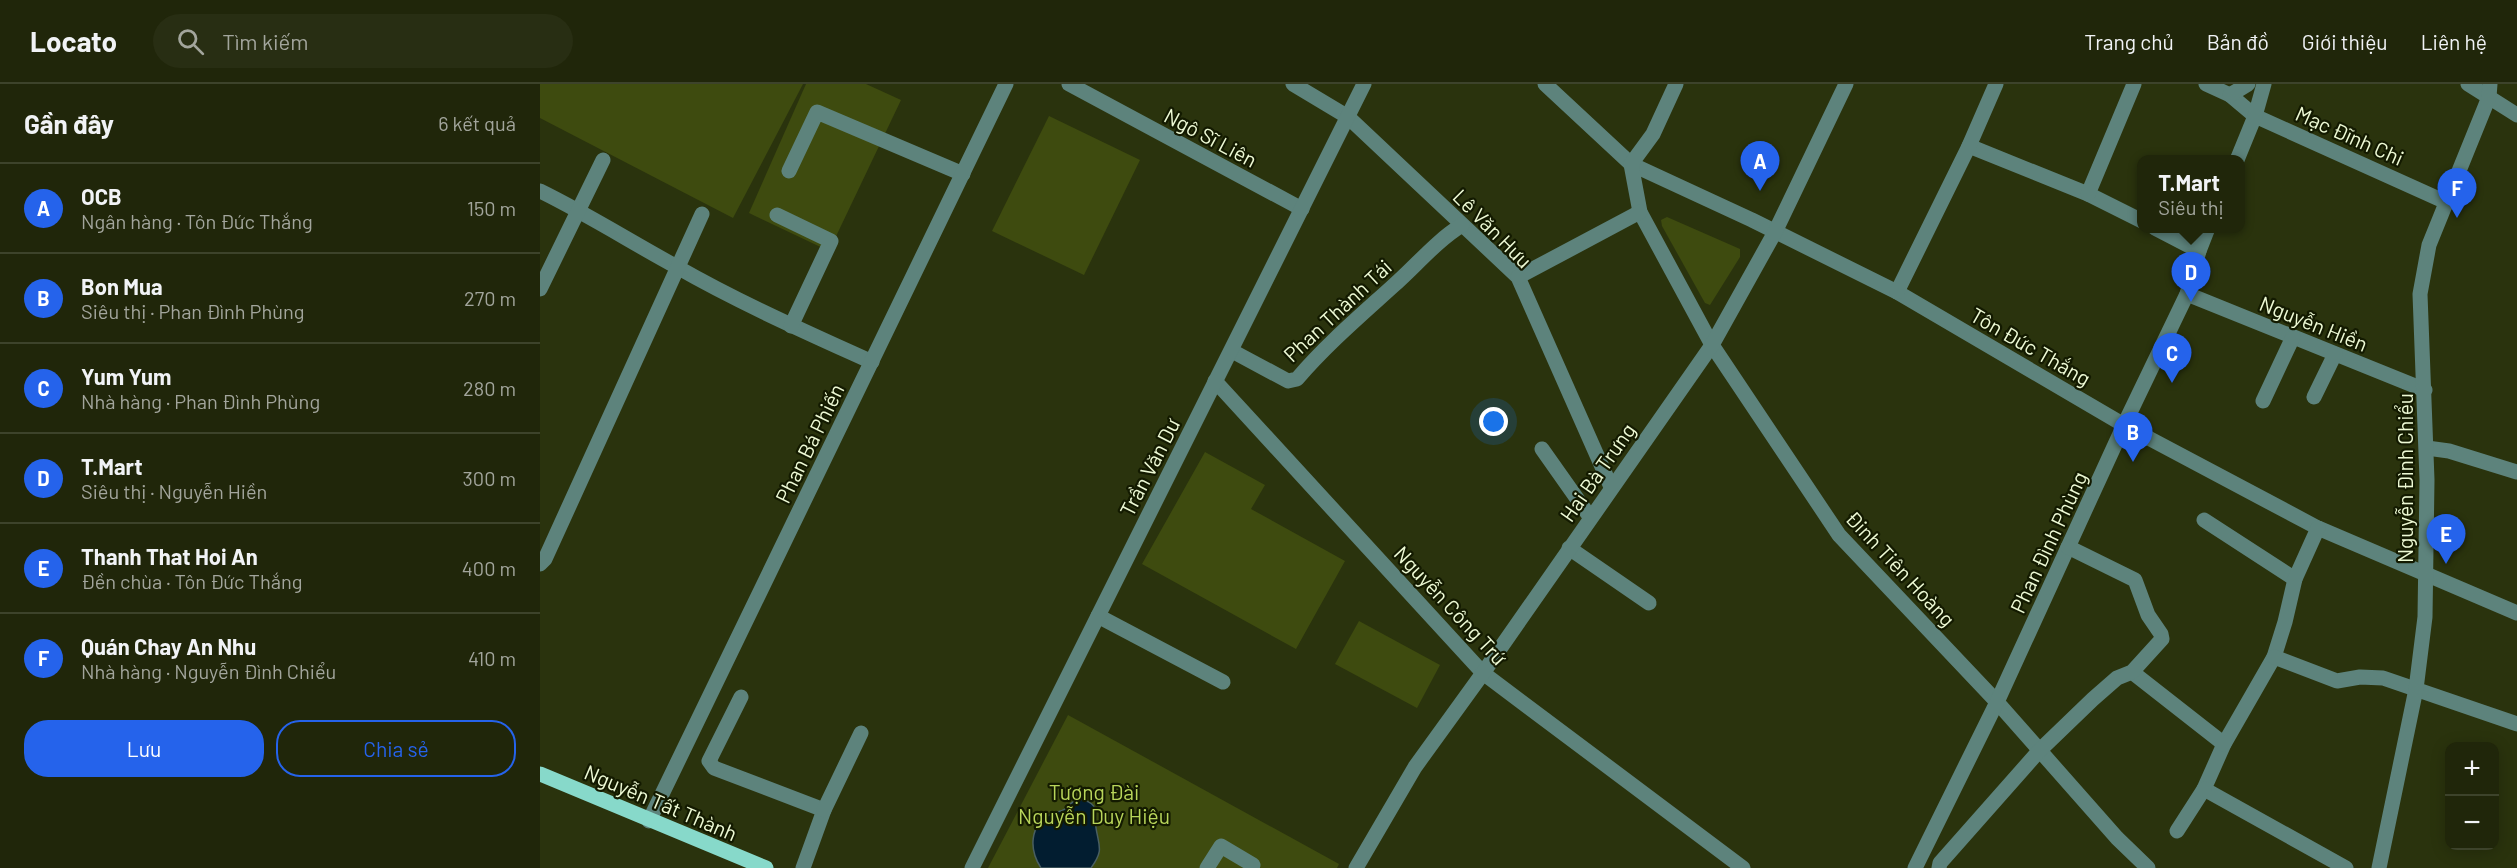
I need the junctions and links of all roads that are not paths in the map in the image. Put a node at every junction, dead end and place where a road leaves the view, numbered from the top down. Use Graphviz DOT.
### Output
graph roads {
  1 [pos="1006,84"];
  2 [pos="1069,84"];
  3 [pos="1293,84"];
  4 [pos="1364,84"];
  5 [pos="1545,84"];
  6 [pos="1676,84"];
  7 [pos="1846,84"];
  8 [pos="1996,84"];
  9 [pos="2134,84"];
  10 [pos="2206,84"];
  11 [pos="2248,84"];
  12 [pos="2264,84"];
  13 [pos="2468,84"];
  14 [pos="2490,91"];
  15 [pos="2230,95"];
  16 [pos="2517,115"];
  17 [pos="2255,116"];
  18 [pos="1347,117"];
  19 [pos="1969,146"];
  20 [pos="2239,155"];
  21 [pos="603,160"];
  22 [pos="1631,164"];
  23 [pos="789,171"];
  24 [pos="963,174"];
  25 [pos="540,191"];
  26 [pos="2088,194"];
  27 [pos="2448,202"];
  28 [pos="578,209"];
  29 [pos="1302,209"];
  30 [pos="1640,212"];
  31 [pos="702,214"];
  32 [pos="777,215"];
  33 [pos="2137,218"];
  34 [pos="1462,225"];
  35 [pos="1775,232"];
  36 [pos="2165,233"];
  37 [pos="2206,233"];
  38 [pos="2199,251"];
  39 [pos="678,268"];
  40 [pos="1518,277"];
  41 [pos="540,289"];
  42 [pos="1897,292"];
  43 [pos="2187,294"];
  44 [pos="791,326"];
  45 [pos="2293,337"];
  46 [pos="1712,345"];
  47 [pos="1232,351"];
  48 [pos="2334,354"];
  49 [pos="872,362"];
  50 [pos="1215,381"];
  51 [pos="2425,390"];
  52 [pos="2314,397"];
  53 [pos="2263,401"];
  54 [pos="2124,425"];
  55 [pos="1542,448"];
  56 [pos="2427,448"];
  57 [pos="2517,472"];
  58 [pos="1611,487"];
  59 [pos="1590,517"];
  60 [pos="2204,520"];
  61 [pos="2318,528"];
  62 [pos="2068,547"];
  63 [pos="1569,548"];
  64 [pos="540,564"];
  65 [pos="2426,572"];
  66 [pos="2295,579"];
  67 [pos="1649,603"];
  68 [pos="2517,612"];
  69 [pos="1098,616"];
  70 [pos="2274,657"];
  71 [pos="2132,672"];
  72 [pos="1483,673"];
  73 [pos="1223,682"];
  74 [pos="2416,689"];
  75 [pos="741,698"];
  76 [pos="1997,702"];
  77 [pos="2517,724"];
  78 [pos="861,734"];
  79 [pos="2224,744"];
  80 [pos="2039,751"];
  81 [pos="540,774"];
  82 [pos="2204,789"];
  83 [pos="824,810"];
  84 [pos="649,821"];
  85 [pos="2177,831"];
  86 [pos="766,868"];
  87 [pos="803,868"];
  88 [pos="972,868"];
  89 [pos="1207,868"];
  90 [pos="1251,868"];
  91 [pos="1356,868"];
  92 [pos="1743,868"];
  93 [pos="1915,868"];
  94 [pos="1939,868"];
  95 [pos="2148,868"];
  96 [pos="2346,868"];
  97 [pos="2379,868"];
  1 -- 24 [label="street, Phan Bá Phiến"];
  2 -- 29 [label="street, Ngô Sĩ Liên"];
  3 -- 18 [label="street, Lê Văn Hưu"];
  4 -- 18 [label="street, Trần Văn Dư"];
  5 -- 22 [label="street, Tôn Đức Thắng"];
  6 -- 22 [label="street"];
  7 -- 35 [label="street, Hai Bà Trưng"];
  8 -- 19 [label="street"];
  9 -- 26 [label="street"];
  10 -- 15 [label="street, Mạc Đĩnh Chi"];
  11 -- 15 [label="street"];
  12 -- 17 [label="street"];
  13 -- 14 [label="street"];
  14 -- 16 [label="street"];
  14 -- 27 [label="street, Nguyễn Đình Chiểu"];
  15 -- 17 [label="street, Mạc Đĩnh Chi"];
  17 -- 20 [label="street"];
  17 -- 27 [label="street, Mạc Đĩnh Chi"];
  18 -- 29 [label="street, Trần Văn Dư"];
  18 -- 34 [label="street, Lê Văn Hưu"];
  19 -- 26 [label="street"];
  19 -- 42 [label="street"];
  21 -- 28 [label="street"];
  22 -- 30 [label="street, Đinh Tiên Hoàng"];
  22 -- 35 [label="street, Tôn Đức Thắng"];
  23 -- 24 [label="street"];
  24 -- 49 [label="street, Phan Bá Phiến"];
  25 -- 28 [label="street"];
  26 -- 33 [label="street"];
  27 -- 51 [label="street, Nguyễn Đình Chiểu"];
  28 -- 39 [label="street"];
  28 -- 41 [label="street"];
  29 -- 47 [label="street, Trần Văn Dư"];
  30 -- 40 [label="street"];
  30 -- 46 [label="street, Đinh Tiên Hoàng"];
  31 -- 39 [label="street"];
  32 -- 44 [label="street"];
  34 -- 40 [label="street, Lê Văn Hưu"];
  34 -- 47 [label="street, Phan Thành Tái"];
  35 -- 42 [label="street, Tôn Đức Thắng"];
  35 -- 46 [label="street, Hai Bà Trưng"];
  36 -- 38 [label="street"];
  37 -- 38 [label="street, Phan Đình Phùng"];
  38 -- 43 [label="street, Phan Đình Phùng"];
  39 -- 44 [label="street"];
  39 -- 64 [label="street"];
  40 -- 58 [label="street, Lê Văn Hưu"];
  42 -- 54 [label="street, Tôn Đức Thắng"];
  43 -- 45 [label="street, Nguyễn Hiền"];
  43 -- 54 [label="street, Phan Đình Phùng"];
  44 -- 49 [label="street"];
  45 -- 48 [label="street, Nguyễn Hiền"];
  45 -- 53 [label="street"];
  46 -- 58 [label="street, Hai Bà Trưng"];
  46 -- 76 [label="street, Đinh Tiên Hoàng"];
  47 -- 50 [label="street, Trần Văn Dư"];
  48 -- 51 [label="street, Nguyễn Hiền"];
  48 -- 52 [label="street"];
  49 -- 84 [label="street, Phan Bá Phiến"];
  50 -- 69 [label="street, Trần Văn Dư"];
  50 -- 72 [label="street, Nguyễn Công Trứ"];
  51 -- 56 [label="street, Nguyễn Đình Chiểu"];
  54 -- 61 [label="street, Tôn Đức Thắng"];
  54 -- 62 [label="street, Phan Đình Phùng"];
  55 -- 59 [label="street"];
  56 -- 57 [label="street"];
  56 -- 65 [label="street, Nguyễn Đình Chiểu"];
  58 -- 59 [label="street, Hai Bà Trưng"];
  59 -- 63 [label="street, Hai Bà Trưng"];
  60 -- 66 [label="street"];
  61 -- 65 [label="street, Tôn Đức Thắng"];
  61 -- 66 [label="street"];
  62 -- 71 [label="street"];
  62 -- 76 [label="street, Phan Đình Phùng"];
  63 -- 67 [label="street"];
  63 -- 72 [label="street, Hai Bà Trưng"];
  65 -- 68 [label="street, Tôn Đức Thắng"];
  65 -- 74 [label="street, Nguyễn Đình Chiểu"];
  66 -- 70 [label="street"];
  69 -- 73 [label="street"];
  69 -- 88 [label="street, Trần Văn Dư"];
  70 -- 74 [label="street"];
  70 -- 79 [label="street"];
  71 -- 79 [label="street"];
  71 -- 80 [label="street"];
  72 -- 91 [label="street, Hai Bà Trưng"];
  72 -- 92 [label="street, Nguyễn Công Trứ"];
  74 -- 77 [label="street"];
  74 -- 97 [label="street, Nguyễn Đình Chiểu"];
  75 -- 83 [label="street"];
  76 -- 80 [label="street, Đinh Tiên Hoàng"];
  76 -- 93 [label="street, Phan Đình Phùng"];
  78 -- 83 [label="street"];
  79 -- 82 [label="street"];
  80 -- 94 [label="street"];
  80 -- 95 [label="street, Đinh Tiên Hoàng"];
  81 -- 84 [label="main road, Nguyễn Tất Thành"];
  82 -- 85 [label="street"];
  82 -- 96 [label="street"];
  83 -- 87 [label="street"];
  84 -- 86 [label="main road, Nguyễn Tất Thành"];
  89 -- 90 [label="street"];
}
